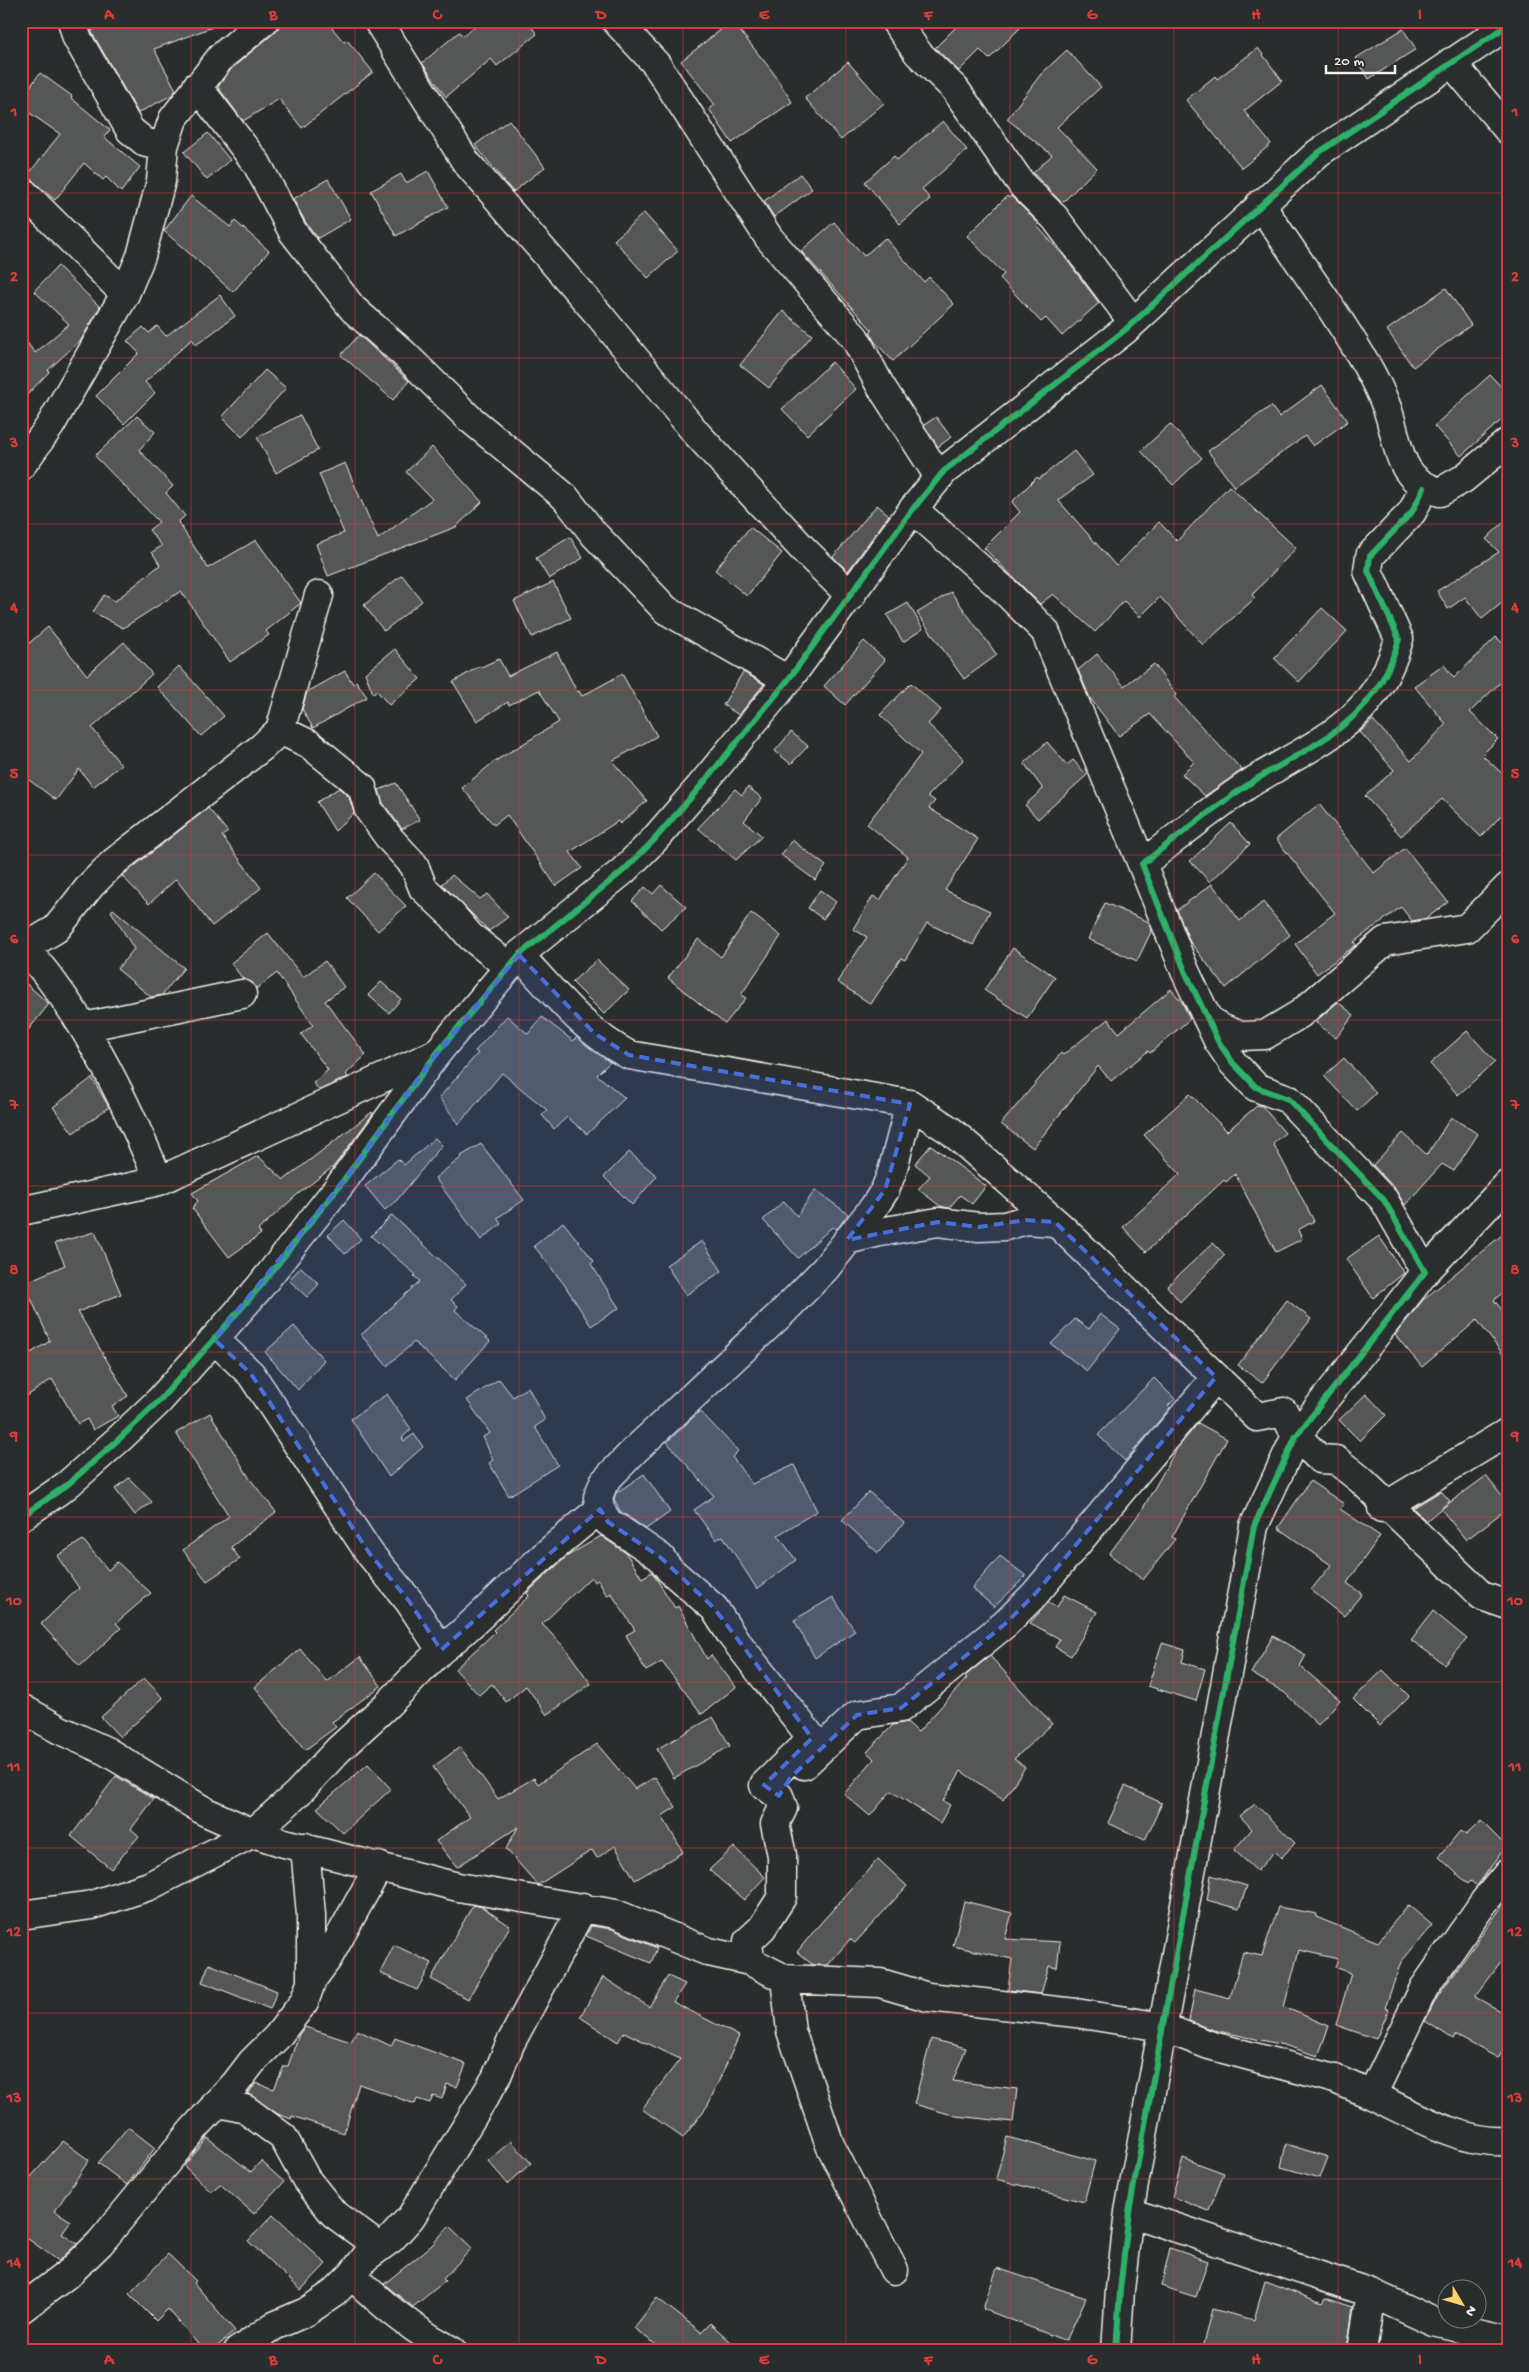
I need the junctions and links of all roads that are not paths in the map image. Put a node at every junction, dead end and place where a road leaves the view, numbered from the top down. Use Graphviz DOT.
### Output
graph roads {
  1 [pos="72,21"];
  2 [pos="264,21"];
  3 [pos="378,21"];
  4 [pos="616,21"];
  5 [pos="895,21"];
  6 [pos="1508,25"];
  7 [pos="1451,62"];
  8 [pos="197,86"];
  9 [pos="1508,130"];
  10 [pos="164,146"];
  11 [pos="21,190"];
  12 [pos="1260,204"];
  13 [pos="125,294"];
  14 [pos="1133,322"];
  15 [pos="1508,442"];
  16 [pos="21,466"];
  17 [pos="939,477"];
  18 [pos="1424,488"];
  19 [pos="913,509"];
  20 [pos="319,595"];
  21 [pos="851,596"];
  22 [pos="788,680"];
  23 [pos="280,730"];
  24 [pos="1142,864"];
  25 [pos="1508,886"];
  26 [pos="23,946"];
  27 [pos="514,961"];
  28 [pos="242,994"];
  29 [pos="1207,1018"];
  30 [pos="84,1026"];
  31 [pos="437,1053"];
  32 [pos="910,1104"];
  33 [pos="159,1181"];
  34 [pos="1508,1184"];
  35 [pos="21,1211"];
  36 [pos="1055,1222"];
  37 [pos="847,1240"];
  38 [pos="1425,1272"];
  39 [pos="214,1339"];
  40 [pos="1216,1377"];
  41 [pos="1508,1432"];
  42 [pos="1296,1436"];
  43 [pos="1380,1500"];
  44 [pos="600,1509"];
  45 [pos="21,1517"];
  46 [pos="1508,1605"];
  47 [pos="441,1650"];
  48 [pos="21,1708"];
  49 [pos="779,1796"];
  50 [pos="253,1833"];
  51 [pos="305,1847"];
  52 [pos="379,1866"];
  53 [pos="1508,1873"];
  54 [pos="583,1907"];
  55 [pos="21,1915"];
  56 [pos="750,1961"];
  57 [pos="785,1979"];
  58 [pos="311,1981"];
  59 [pos="1162,2027"];
  60 [pos="1372,2095"];
  61 [pos="215,2105"];
  62 [pos="1508,2141"];
  63 [pos="1129,2212"];
  64 [pos="379,2247"];
  65 [pos="894,2270"];
  66 [pos="352,2275"];
  67 [pos="1371,2293"];
  68 [pos="21,2309"];
  69 [pos="1508,2339"];
  70 [pos="238,2351"];
  71 [pos="452,2351"];
  72 [pos="1116,2351"];
  73 [pos="1362,2351"];
  1 -- 10 [label="street"];
  2 -- 8 [label="street"];
  3 -- 21 [label="street"];
  4 -- 17 [label="street"];
  5 -- 14 [label="street"];
  6 -- 7 [label="street"];
  7 -- 9 [label="street"];
  7 -- 12 [label="street"];
  8 -- 10 [label="street"];
  8 -- 22 [label="street"];
  10 -- 13 [label="street"];
  11 -- 13 [label="street"];
  12 -- 14 [label="street"];
  12 -- 18 [label="street"];
  13 -- 16 [label="street"];
  14 -- 17 [label="street"];
  15 -- 18 [label="street"];
  17 -- 19 [label="street"];
  18 -- 24 [label="street"];
  19 -- 21 [label="street"];
  19 -- 24 [label="street"];
  20 -- 23 [label="street"];
  21 -- 22 [label="street"];
  22 -- 27 [label="street"];
  23 -- 26 [label="street"];
  23 -- 27 [label="street"];
  24 -- 29 [label="street"];
  25 -- 29 [label="street"];
  26 -- 30 [label="street"];
  27 -- 31 [label="street"];
  27 -- 32 [label="street"];
  28 -- 30 [label="street"];
  29 -- 38 [label="street"];
  30 -- 33 [label="street"];
  31 -- 33 [label="street"];
  31 -- 39 [label="street"];
  32 -- 36 [label="street"];
  32 -- 37 [label="street"];
  33 -- 35 [label="street"];
  34 -- 38 [label="street"];
  36 -- 37 [label="street"];
  36 -- 40 [label="street"];
  37 -- 44 [label="street"];
  38 -- 42 [label="street"];
  39 -- 45 [label="street"];
  39 -- 47 [label="street"];
  40 -- 42 [label="street"];
  40 -- 49 [label="street"];
  41 -- 43 [label="street"];
  42 -- 43 [label="street"];
  42 -- 59 [label="street"];
  43 -- 46 [label="street"];
  44 -- 47 [label="street"];
  44 -- 49 [label="street"];
  47 -- 50 [label="street"];
  48 -- 50 [label="street"];
  49 -- 56 [label="street"];
  50 -- 51 [label="street"];
  50 -- 55 [label="street"];
  51 -- 52 [label="street"];
  51 -- 58 [label="street"];
  52 -- 54 [label="street"];
  52 -- 58 [label="street"];
  53 -- 60 [label="street"];
  54 -- 56 [label="street"];
  54 -- 64 [label="street"];
  56 -- 57 [label="street"];
  57 -- 59 [label="street"];
  57 -- 65 [label="street"];
  58 -- 61 [label="street"];
  59 -- 60 [label="street"];
  59 -- 63 [label="street"];
  60 -- 62 [label="street"];
  61 -- 64 [label="street"];
  61 -- 68 [label="street"];
  63 -- 67 [label="street"];
  63 -- 72 [label="street"];
  64 -- 66 [label="street"];
  66 -- 70 [label="street"];
  66 -- 71 [label="street"];
  67 -- 69 [label="street"];
  67 -- 73 [label="street"];
}
